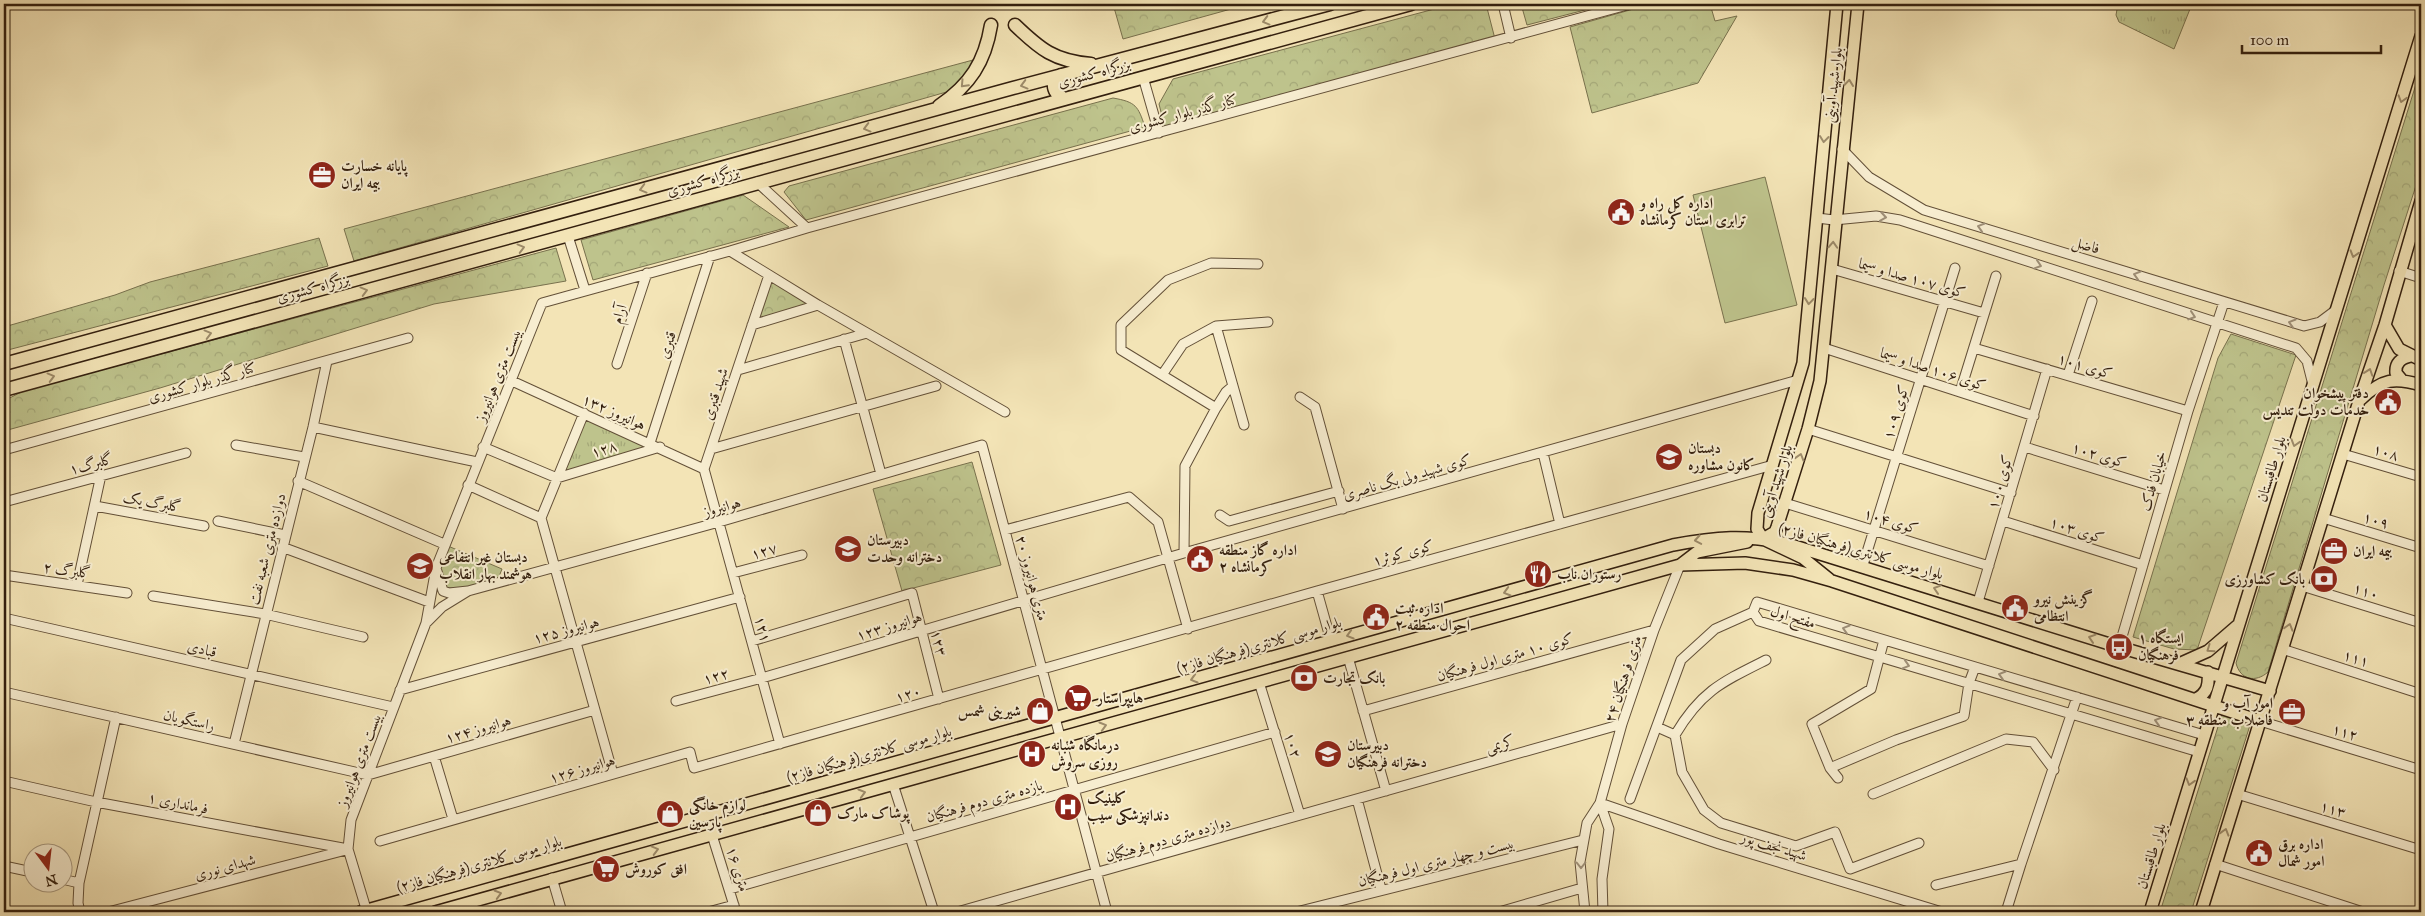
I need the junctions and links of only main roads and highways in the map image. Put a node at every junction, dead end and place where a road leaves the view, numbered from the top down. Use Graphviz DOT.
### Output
graph roads {
  1 [pos="1330,4"];
  2 [pos="1412,4"];
  3 [pos="1837,4"];
  4 [pos="1858,4"];
  5 [pos="991,25"];
  6 [pos="1015,25"];
  7 [pos="2421,36"];
  8 [pos="1103,64"];
  9 [pos="1061,75"];
  10 [pos="990,94"];
  11 [pos="1064,99"];
  12 [pos="922,113"];
  13 [pos="996,117"];
  14 [pos="2421,201"];
  15 [pos="2385,325"];
  16 [pos="2416,358"];
  17 [pos="4,364"];
  18 [pos="2401,379"];
  19 [pos="2421,385"];
  20 [pos="4,390"];
  21 [pos="2359,401"];
  22 [pos="1763,539"];
  23 [pos="1680,565"];
  24 [pos="1832,581"];
  25 [pos="2238,626"];
  26 [pos="2178,664"];
  27 [pos="2208,672"];
  28 [pos="2223,676"];
  29 [pos="2270,691"];
  30 [pos="2196,699"];
  31 [pos="2215,706"];
  32 [pos="2260,721"];
  33 [pos="364,912"];
  34 [pos="434,912"];
  35 [pos="2150,912"];
  36 [pos="2201,912"];
  1 -- 8 [label="highway, بزرگراه کشوری, one-way"];
  2 -- 11 [label="highway, بزرگراه کشوری"];
  3 -- 22 [label="main road, بلوار شهید آوینی, one-way"];
  22 -- 4 [label="main road, بلوار شهید آوینی, one-way"];
  5 -- 12 [label="highway, one-way"];
  6 -- 8 [label="highway"];
  7 -- 25 [label="main road, بلوار طاقبستان, one-way"];
  8 -- 9 [label="highway, بزرگراه کشوری"];
  9 -- 10 [label="highway, بزرگراه کشوری, one-way"];
  9 -- 11 [label="highway"];
  10 -- 12 [label="highway, بزرگراه کشوری"];
  10 -- 13 [label="highway"];
  11 -- 13 [label="highway, بزرگراه کشوری"];
  12 -- 17 [label="highway, بزرگراه کشوری, one-way"];
  20 -- 13 [label="highway, بزرگراه کشوری, one-way"];
  14 -- 15 [label="main road"];
  15 -- 16 [label="main road"];
  21 -- 15 [label="main road, one-way"];
  16 -- 18 [label="main road"];
  18 -- 19 [label="main road"];
  18 -- 21 [label="main road"];
  29 -- 21 [label="main road, one-way"];
  22 -- 23 [label="main road"];
  22 -- 24 [label="main road"];
  26 -- 22 [label="main road, بلوار موسی کلانتری(فرهنگیان فاز۲), one-way"];
  22 -- 33 [label="main road, بلوار موسی کلانتری(فرهنگیان فاز۲), one-way"];
  23 -- 24 [label="main road"];
  34 -- 23 [label="main road, one-way"];
  24 -- 30 [label="main road"];
  25 -- 26 [label="main road, one-way"];
  25 -- 28 [label="main road, بلوار طاقبستان"];
  26 -- 27 [label="main road, بلوار موسی کلانتری(فرهنگیان فاز۲)"];
  27 -- 28 [label="main road, بلوار موسی کلانتری(فرهنگیان فاز۲)"];
  27 -- 30 [label="main road"];
  28 -- 29 [label="main road, بلوار موسی کلانتری(فرهنگیان فاز۲)"];
  28 -- 31 [label="main road, بلوار طاقبستان"];
  29 -- 32 [label="main road"];
  30 -- 31 [label="main road"];
  31 -- 32 [label="main road"];
  31 -- 35 [label="main road, بلوار طاقبستان, one-way"];
  36 -- 32 [label="main road, one-way"];
}
